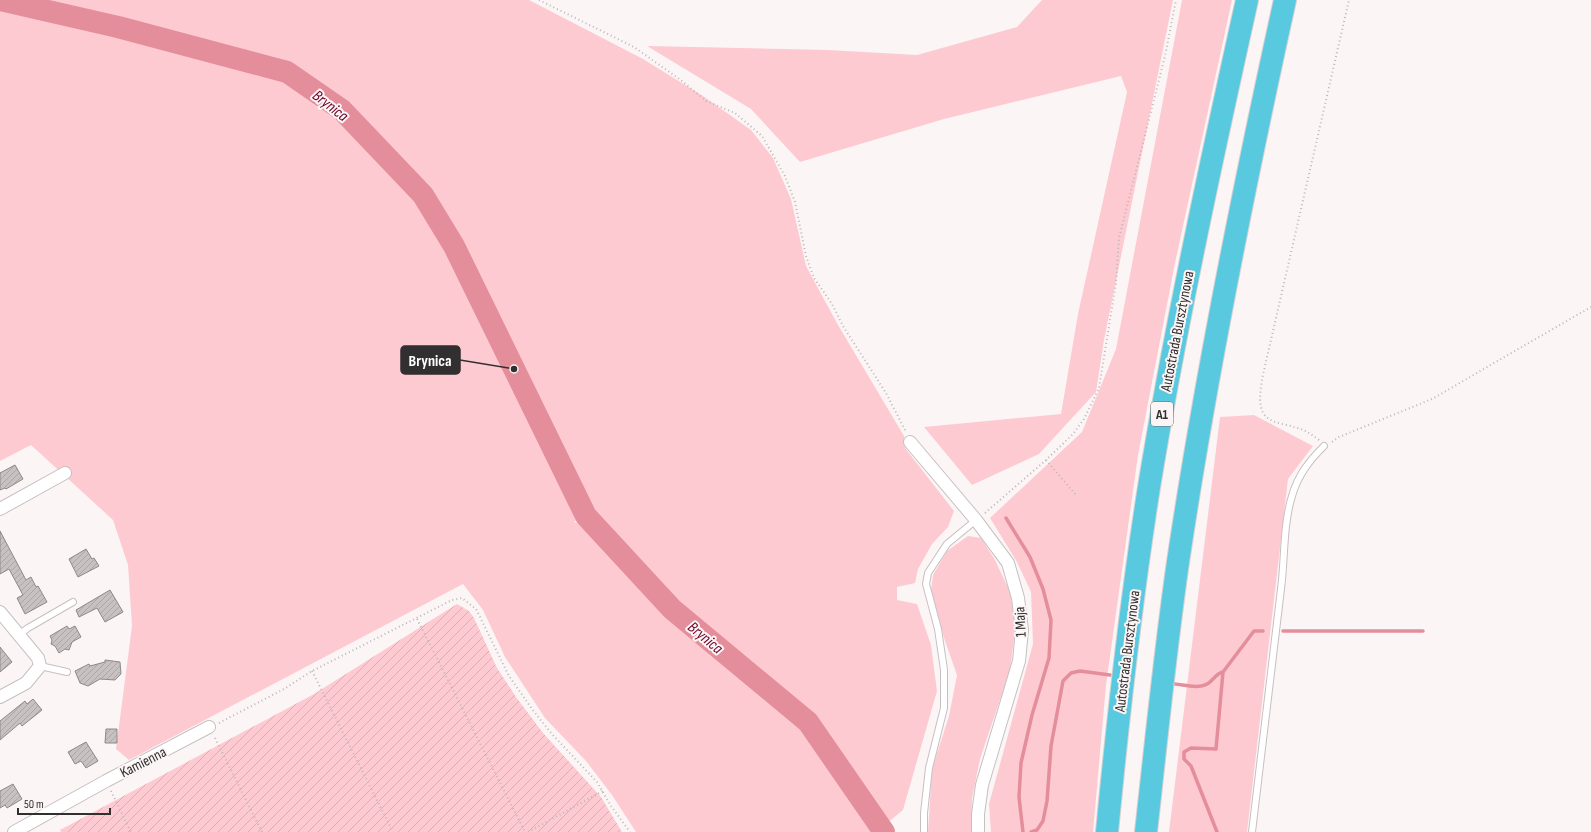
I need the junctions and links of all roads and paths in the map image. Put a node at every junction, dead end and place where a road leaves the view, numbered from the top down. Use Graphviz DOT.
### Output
graph roads {
  1 [pos="539,0"];
  2 [pos="1176,0"];
  3 [pos="1247,0"];
  4 [pos="1285,0"];
  5 [pos="1348,0"];
  6 [pos="1591,307"];
  7 [pos="910,442"];
  8 [pos="1324,446"];
  9 [pos="1046,460"];
  10 [pos="65,473"];
  11 [pos="1076,495"];
  12 [pos="0,509"];
  13 [pos="976,520"];
  14 [pos="73,602"];
  15 [pos="0,612"];
  16 [pos="417,619"];
  17 [pos="20,634"];
  18 [pos="40,666"];
  19 [pos="67,672"];
  20 [pos="312,672"];
  21 [pos="0,697"];
  22 [pos="210,728"];
  23 [pos="106,781"];
  24 [pos="603,791"];
  25 [pos="14,832"];
  26 [pos="132,832"];
  27 [pos="262,832"];
  28 [pos="393,832"];
  29 [pos="526,832"];
  30 [pos="630,832"];
  31 [pos="924,832"];
  32 [pos="978,832"];
  33 [pos="1106,832"];
  34 [pos="1146,832"];
  35 [pos="1252,832"];
  1 -- 7 [label="path"];
  2 -- 9 [label="path"];
  3 -- 33 [label="highway, Autostrada Bursztynowa / A1"];
  4 -- 34 [label="highway"];
  5 -- 8 [label="path"];
  6 -- 8 [label="path"];
  7 -- 13 [label="street, 1 Maja"];
  8 -- 35 [label="lane"];
  9 -- 11 [label="path"];
  9 -- 13 [label="path"];
  10 -- 12 [label="street"];
  13 -- 31 [label="lane"];
  13 -- 32 [label="street, 1 Maja"];
  14 -- 17 [label="lane"];
  15 -- 17 [label="street"];
  16 -- 20 [label="path"];
  16 -- 24 [label="path"];
  16 -- 29 [label="path"];
  17 -- 18 [label="street"];
  18 -- 19 [label="lane"];
  18 -- 21 [label="street"];
  20 -- 22 [label="path"];
  20 -- 28 [label="path"];
  22 -- 23 [label="street, Kamienna"];
  22 -- 27 [label="path"];
  23 -- 25 [label="street, Kamienna"];
  23 -- 26 [label="path"];
  24 -- 29 [label="path"];
  24 -- 30 [label="path"];
}
